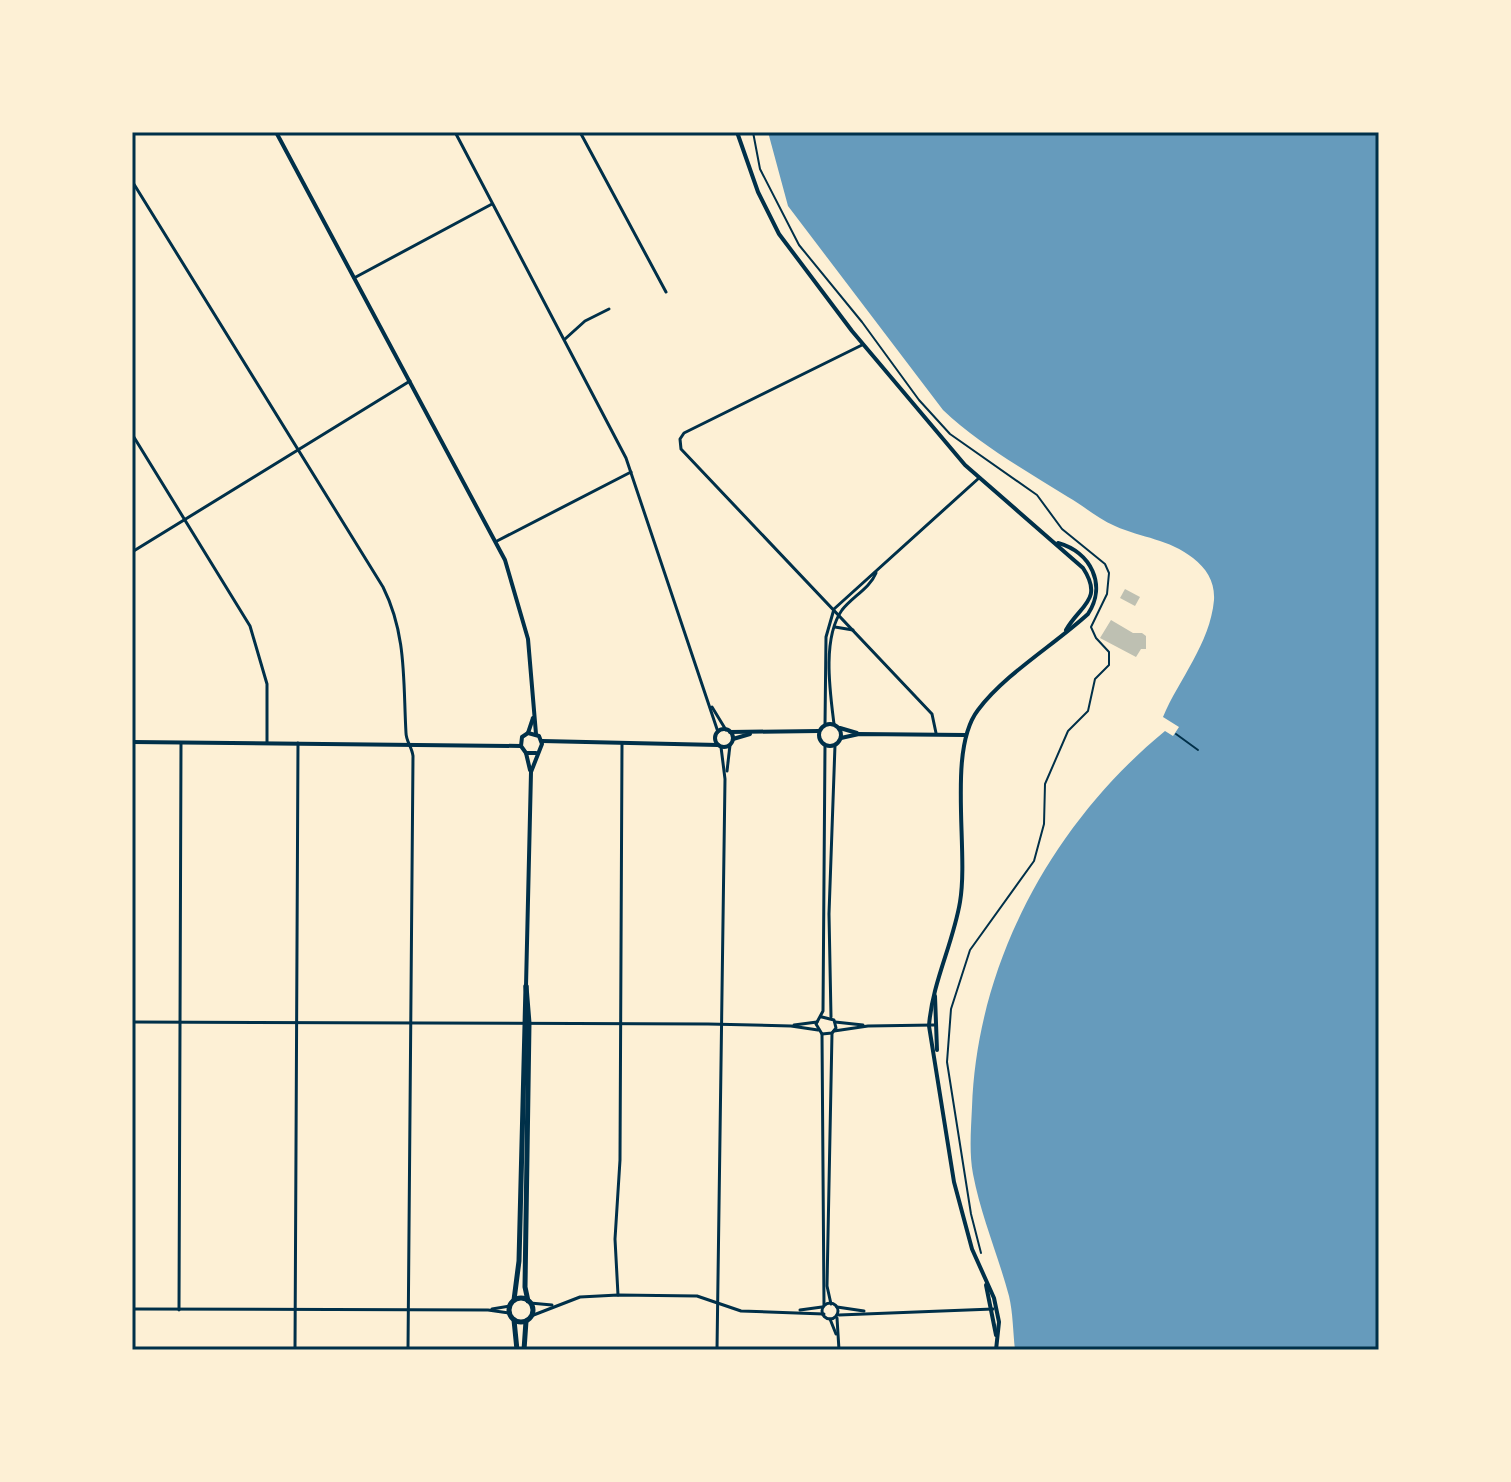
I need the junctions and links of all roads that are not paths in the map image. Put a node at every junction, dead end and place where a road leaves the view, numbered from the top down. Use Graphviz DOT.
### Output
graph roads {
  1 [pos="276,132"];
  2 [pos="455,132"];
  3 [pos="580,132"];
  4 [pos="737,132"];
  5 [pos="132,181"];
  6 [pos="493,204"];
  7 [pos="354,278"];
  8 [pos="666,292"];
  9 [pos="609,309"];
  10 [pos="565,339"];
  11 [pos="863,344"];
  12 [pos="410,381"];
  13 [pos="132,434"];
  14 [pos="298,449"];
  15 [pos="631,472"];
  16 [pos="979,478"];
  17 [pos="185,520"];
  18 [pos="497,541"];
  19 [pos="132,552"];
  20 [pos="876,573"];
  21 [pos="834,609"];
  22 [pos="839,614"];
  23 [pos="835,627"];
  24 [pos="860,634"];
  25 [pos="712,707"];
  26 [pos="533,718"];
  27 [pos="825,725"];
  28 [pos="837,726"];
  29 [pos="728,731"];
  30 [pos="819,731"];
  31 [pos="718,732"];
  32 [pos="528,733"];
  33 [pos="752,733"];
  34 [pos="936,733"];
  35 [pos="536,734"];
  36 [pos="797,734"];
  37 [pos="859,734"];
  38 [pos="965,735"];
  39 [pos="819,738"];
  40 [pos="841,738"];
  41 [pos="733,739"];
  42 [pos="132,742"];
  43 [pos="181,743"];
  44 [pos="267,743"];
  45 [pos="298,743"];
  46 [pos="409,743"];
  47 [pos="521,743"];
  48 [pos="542,744"];
  49 [pos="622,744"];
  50 [pos="718,744"];
  51 [pos="730,745"];
  52 [pos="825,745"];
  53 [pos="835,745"];
  54 [pos="526,753"];
  55 [pos="536,753"];
  56 [pos="531,772"];
  57 [pos="725,779"];
  58 [pos="526,986"];
  59 [pos="822,1017"];
  60 [pos="831,1017"];
  61 [pos="132,1022"];
  62 [pos="180,1022"];
  63 [pos="817,1022"];
  64 [pos="835,1022"];
  65 [pos="296,1023"];
  66 [pos="412,1023"];
  67 [pos="526,1023"];
  68 [pos="621,1024"];
  69 [pos="722,1025"];
  70 [pos="791,1026"];
  71 [pos="868,1026"];
  72 [pos="932,1026"];
  73 [pos="818,1030"];
  74 [pos="833,1032"];
  75 [pos="822,1034"];
  76 [pos="523,1192"];
  77 [pos="519,1261"];
  78 [pos="527,1262"];
  79 [pos="618,1295"];
  80 [pos="529,1302"];
  81 [pos="718,1302"];
  82 [pos="831,1304"];
  83 [pos="552,1305"];
  84 [pos="511,1306"];
  85 [pos="823,1306"];
  86 [pos="837,1307"];
  87 [pos="132,1309"];
  88 [pos="994,1309"];
  89 [pos="179,1310"];
  90 [pos="296,1310"];
  91 [pos="409,1310"];
  92 [pos="796,1312"];
  93 [pos="872,1312"];
  94 [pos="824,1314"];
  95 [pos="838,1316"];
  96 [pos="529,1318"];
  97 [pos="830,1318"];
  98 [pos="514,1320"];
  99 [pos="837,1337"];
  100 [pos="295,1350"];
  101 [pos="408,1350"];
  102 [pos="517,1350"];
  103 [pos="524,1350"];
  104 [pos="717,1350"];
  105 [pos="839,1350"];
  106 [pos="996,1350"];
  1 -- 7 [label="street"];
  2 -- 6 [label="street"];
  3 -- 8 [label="street"];
  4 -- 11 [label="street"];
  5 -- 14 [label="street"];
  6 -- 7 [label="street"];
  6 -- 10 [label="street"];
  7 -- 12 [label="street"];
  9 -- 10 [label="street"];
  10 -- 15 [label="street"];
  11 -- 16 [label="street"];
  11 -- 21 [label="street"];
  12 -- 14 [label="street"];
  12 -- 18 [label="street"];
  13 -- 17 [label="street"];
  14 -- 17 [label="street"];
  14 -- 46 [label="street"];
  15 -- 18 [label="street"];
  15 -- 25 [label="street"];
  16 -- 20 [label="street"];
  16 -- 38 [label="street"];
  17 -- 19 [label="street"];
  17 -- 44 [label="street"];
  18 -- 26 [label="street"];
  20 -- 21 [label="street"];
  20 -- 22 [label="street"];
  21 -- 22 [label="street"];
  21 -- 27 [label="street"];
  22 -- 23 [label="street"];
  22 -- 24 [label="street"];
  23 -- 24 [label="street"];
  23 -- 28 [label="street"];
  24 -- 34 [label="street"];
  25 -- 29 [label="street"];
  25 -- 31 [label="street"];
  26 -- 32 [label="street"];
  26 -- 35 [label="street"];
  27 -- 28 [label="street"];
  27 -- 30 [label="street"];
  28 -- 37 [label="street"];
  28 -- 40 [label="street"];
  29 -- 31 [label="street"];
  29 -- 33 [label="street"];
  29 -- 41 [label="street"];
  30 -- 36 [label="street"];
  30 -- 39 [label="street"];
  31 -- 50 [label="street"];
  32 -- 35 [label="street"];
  32 -- 47 [label="street"];
  33 -- 36 [label="street"];
  33 -- 41 [label="street"];
  34 -- 37 [label="street"];
  34 -- 38 [label="street"];
  35 -- 48 [label="street"];
  36 -- 39 [label="street"];
  37 -- 40 [label="street"];
  38 -- 72 [label="street"];
  39 -- 52 [label="street"];
  40 -- 53 [label="street"];
  41 -- 51 [label="street"];
  42 -- 43 [label="street"];
  43 -- 44 [label="street"];
  43 -- 62 [label="street"];
  44 -- 45 [label="street"];
  45 -- 46 [label="street"];
  45 -- 65 [label="street"];
  46 -- 47 [label="street"];
  46 -- 66 [label="street"];
  47 -- 54 [label="street"];
  48 -- 49 [label="street"];
  48 -- 55 [label="street"];
  49 -- 50 [label="street"];
  49 -- 68 [label="street"];
  50 -- 51 [label="street"];
  50 -- 57 [label="street"];
  51 -- 57 [label="street"];
  52 -- 53 [label="street"];
  52 -- 59 [label="street"];
  53 -- 60 [label="street"];
  54 -- 55 [label="street"];
  54 -- 56 [label="street"];
  55 -- 56 [label="street"];
  56 -- 58 [label="street"];
  57 -- 69 [label="street"];
  58 -- 67 [label="main road"];
  59 -- 60 [label="street"];
  59 -- 63 [label="street"];
  60 -- 64 [label="street"];
  61 -- 62 [label="street"];
  62 -- 65 [label="street"];
  62 -- 89 [label="street"];
  63 -- 70 [label="street"];
  63 -- 73 [label="street"];
  64 -- 71 [label="street"];
  64 -- 74 [label="street"];
  65 -- 66 [label="street"];
  65 -- 90 [label="street"];
  66 -- 67 [label="street"];
  66 -- 91 [label="street"];
  67 -- 68 [label="street"];
  67 -- 76 [label="main road"];
  68 -- 69 [label="street"];
  68 -- 79 [label="street"];
  69 -- 70 [label="street"];
  69 -- 81 [label="street"];
  70 -- 73 [label="street"];
  71 -- 72 [label="street"];
  71 -- 74 [label="street"];
  72 -- 88 [label="street"];
  73 -- 75 [label="street"];
  74 -- 75 [label="street"];
  74 -- 82 [label="street"];
  75 -- 85 [label="street"];
  76 -- 77 [label="main road"];
  76 -- 78 [label="main road"];
  77 -- 78 [label="main road"];
  77 -- 84 [label="main road"];
  78 -- 80 [label="main road"];
  79 -- 81 [label="street"];
  79 -- 83 [label="street"];
  80 -- 83 [label="street"];
  80 -- 84 [label="main road"];
  80 -- 96 [label="main road"];
  81 -- 92 [label="street"];
  81 -- 104 [label="street"];
  82 -- 85 [label="street"];
  82 -- 86 [label="street"];
  83 -- 96 [label="street"];
  84 -- 91 [label="street"];
  84 -- 98 [label="main road"];
  85 -- 92 [label="street"];
  85 -- 94 [label="street"];
  86 -- 93 [label="street"];
  86 -- 95 [label="street"];
  87 -- 89 [label="street"];
  88 -- 93 [label="street"];
  88 -- 106 [label="street"];
  89 -- 90 [label="street"];
  90 -- 91 [label="street"];
  90 -- 100 [label="street"];
  91 -- 101 [label="street"];
  92 -- 94 [label="street"];
  93 -- 95 [label="street"];
  94 -- 97 [label="street"];
  95 -- 97 [label="street"];
  95 -- 99 [label="street"];
  96 -- 98 [label="main road"];
  96 -- 103 [label="main road"];
  97 -- 99 [label="street"];
  98 -- 102 [label="main road"];
  99 -- 105 [label="street"];
}
